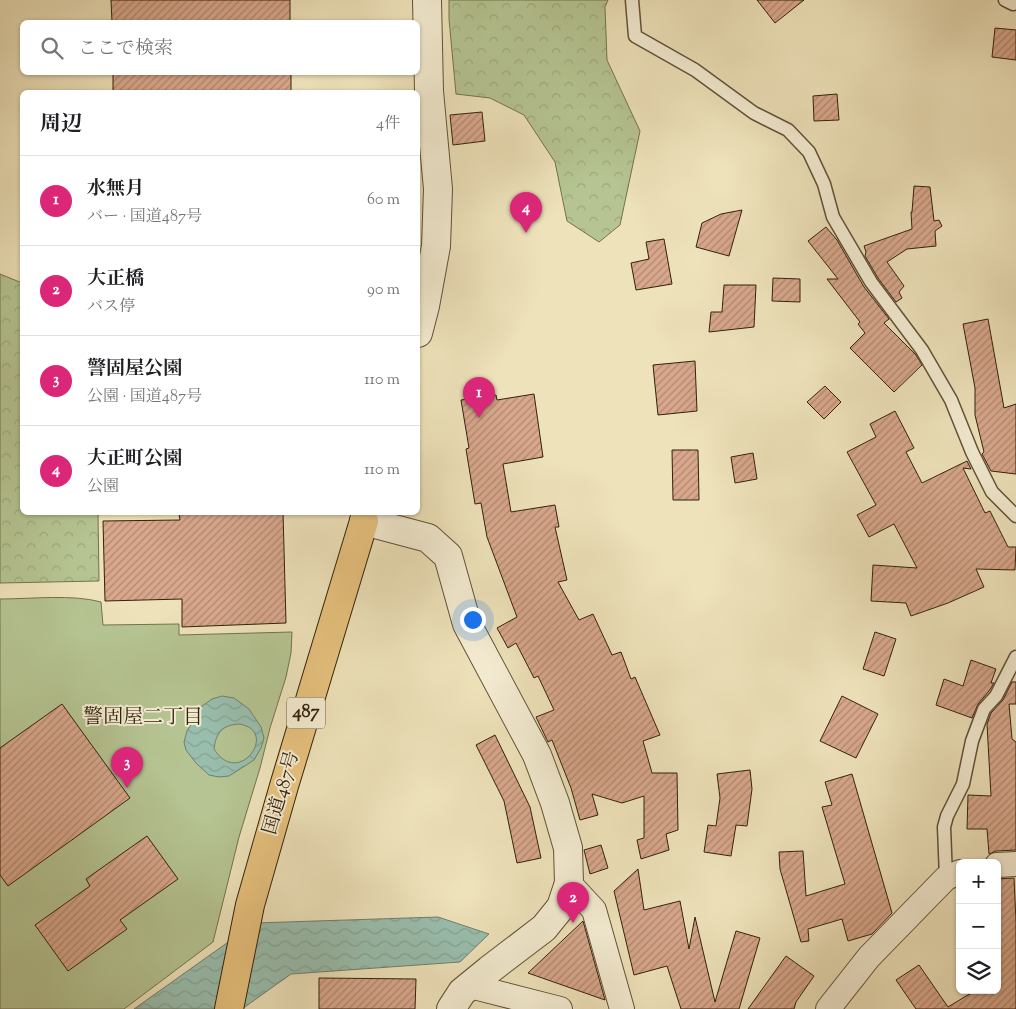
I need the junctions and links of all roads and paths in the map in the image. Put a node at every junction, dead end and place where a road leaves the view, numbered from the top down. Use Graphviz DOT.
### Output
graph roads {
  1 [pos="427,0"];
  2 [pos="632,0"];
  3 [pos="1005,0"];
  4 [pos="1016,2"];
  5 [pos="420,325"];
  6 [pos="1016,516"];
  7 [pos="365,517"];
  8 [pos="1016,657"];
  9 [pos="1016,864"];
  10 [pos="1001,865"];
  11 [pos="953,875"];
  12 [pos="569,883"];
  13 [pos="470,986"];
  14 [pos="555,1008"];
  15 [pos="229,1009"];
  16 [pos="451,1009"];
  17 [pos="622,1009"];
  18 [pos="828,1009"];
  1 -- 5 [label="street"];
  2 -- 6 [label="lane"];
  3 -- 4 [label="lane"];
  7 -- 12 [label="street"];
  7 -- 15 [label="highway, 国道487号 / 487"];
  8 -- 11 [label="lane"];
  9 -- 10 [label="street"];
  11 -- 18 [label="street"];
  12 -- 13 [label="street"];
  12 -- 17 [label="street"];
  13 -- 14 [label="street"];
  13 -- 16 [label="street"];
}
